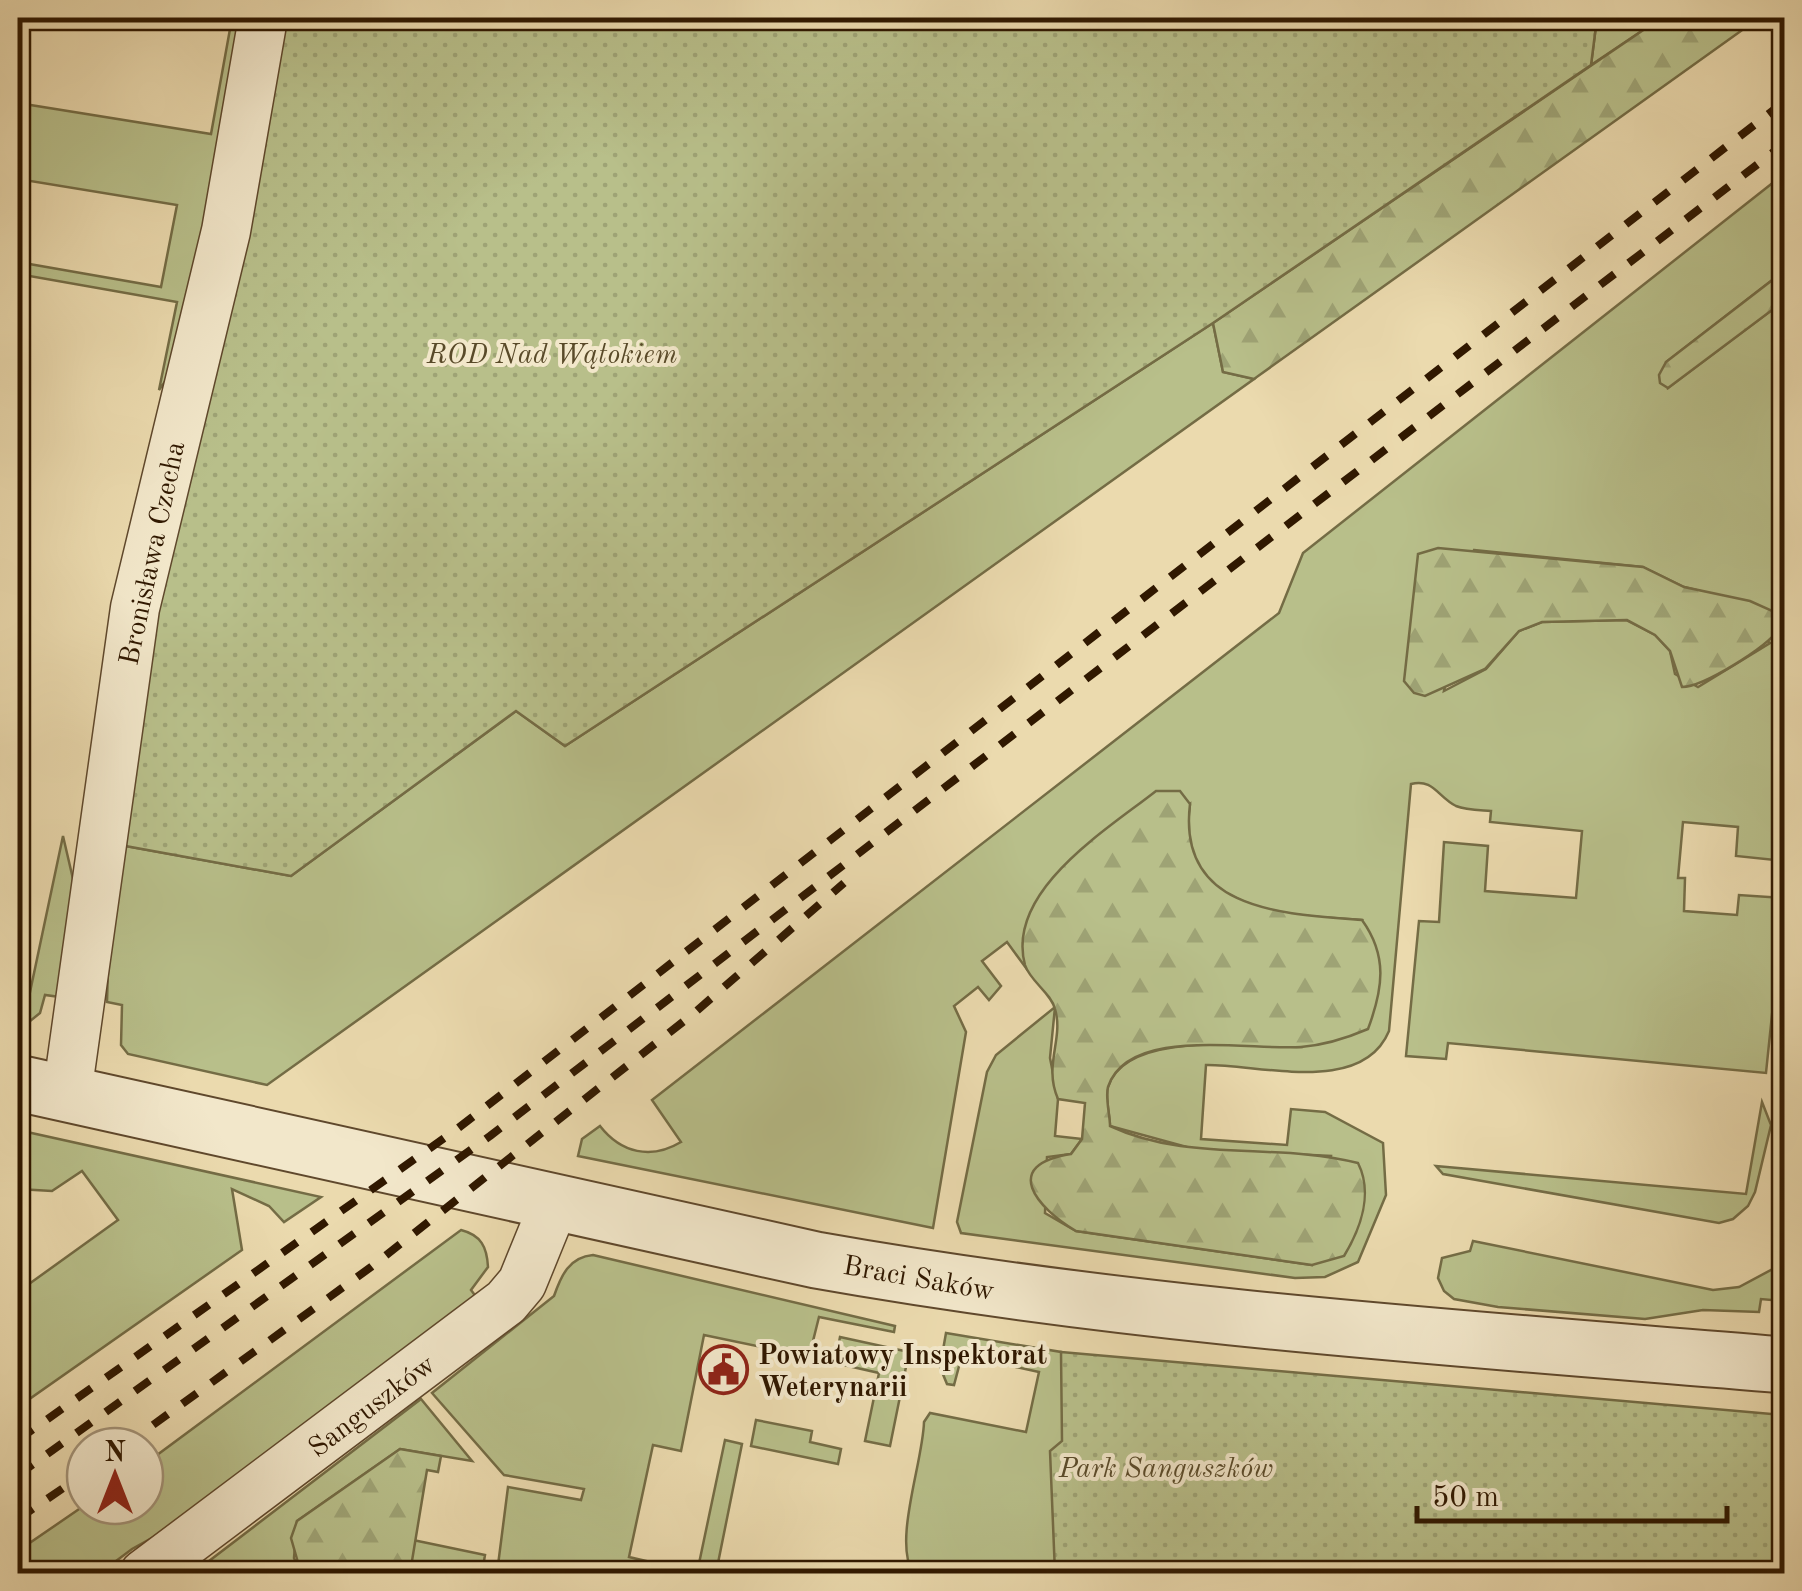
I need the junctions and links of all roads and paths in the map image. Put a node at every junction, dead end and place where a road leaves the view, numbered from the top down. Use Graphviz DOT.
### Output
graph roads {
  1 [pos="263,18"];
  2 [pos="42,1088"];
  3 [pos="555,1202"];
  4 [pos="1784,1366"];
  5 [pos="144,1574"];
  1 -- 2 [label="street, Bronisława Czecha"];
  2 -- 3 [label="street, Braci Saków"];
  3 -- 4 [label="street, Braci Saków"];
  3 -- 5 [label="street, Sanguszków"];
}
